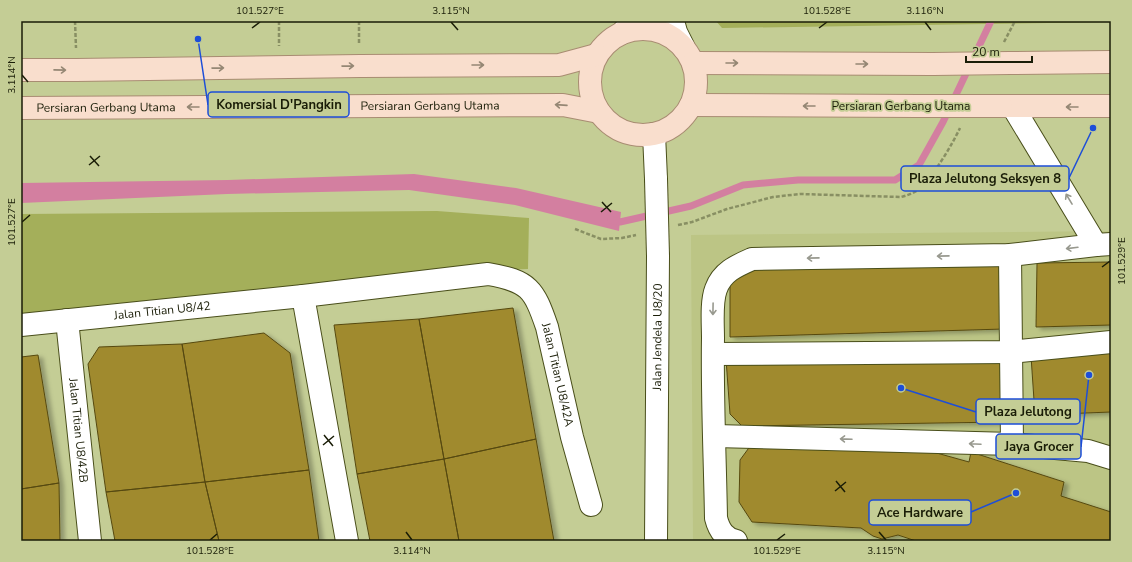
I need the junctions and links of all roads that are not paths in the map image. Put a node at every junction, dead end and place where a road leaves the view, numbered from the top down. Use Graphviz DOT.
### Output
graph roads {
  1 [pos="673,21"];
  2 [pos="627,27"];
  3 [pos="596,55"];
  4 [pos="688,56"];
  5 [pos="1111,62"];
  6 [pos="21,70"];
  7 [pos="691,105"];
  8 [pos="1111,106"];
  9 [pos="1007,107"];
  10 [pos="21,108"];
  11 [pos="599,112"];
  12 [pos="654,134"];
  13 [pos="1104,244"];
  14 [pos="1010,255"];
  15 [pos="488,274"];
  16 [pos="304,296"];
  17 [pos="67,320"];
  18 [pos="21,325"];
  19 [pos="1111,342"];
  20 [pos="1010,352"];
  21 [pos="713,354"];
  22 [pos="715,436"];
  23 [pos="1012,444"];
  24 [pos="1111,458"];
  25 [pos="591,505"];
  26 [pos="90,541"];
  27 [pos="347,541"];
  28 [pos="656,541"];
  29 [pos="736,541"];
  1 -- 4 [label="street"];
  2 -- 3 [label="main road"];
  2 -- 4 [label="main road"];
  6 -- 3 [label="main road, one-way"];
  3 -- 11 [label="main road"];
  4 -- 5 [label="main road, one-way, bridge"];
  4 -- 7 [label="main road"];
  9 -- 7 [label="main road, Persiaran Gerbang Utama, one-way, bridge"];
  7 -- 12 [label="main road"];
  8 -- 9 [label="main road, Persiaran Gerbang Utama, one-way"];
  13 -- 9 [label="street, one-way"];
  11 -- 10 [label="main road, Persiaran Gerbang Utama, one-way"];
  11 -- 12 [label="main road"];
  12 -- 28 [label="street, Jalan Jendela U8/20, bridge"];
  13 -- 14 [label="street, one-way"];
  14 -- 20 [label="street"];
  14 -- 21 [label="street, one-way"];
  15 -- 16 [label="street, Jalan Titian U8/42"];
  15 -- 25 [label="street, Jalan Titian U8/42A"];
  16 -- 17 [label="street, Jalan Titian U8/42"];
  16 -- 27 [label="street"];
  17 -- 18 [label="street, Jalan Titian U8/42"];
  17 -- 26 [label="street, Jalan Titian U8/42B"];
  19 -- 20 [label="street"];
  20 -- 21 [label="street"];
  20 -- 23 [label="street"];
  21 -- 22 [label="street"];
  23 -- 22 [label="street, one-way"];
  22 -- 29 [label="street"];
  23 -- 24 [label="street"];
}
